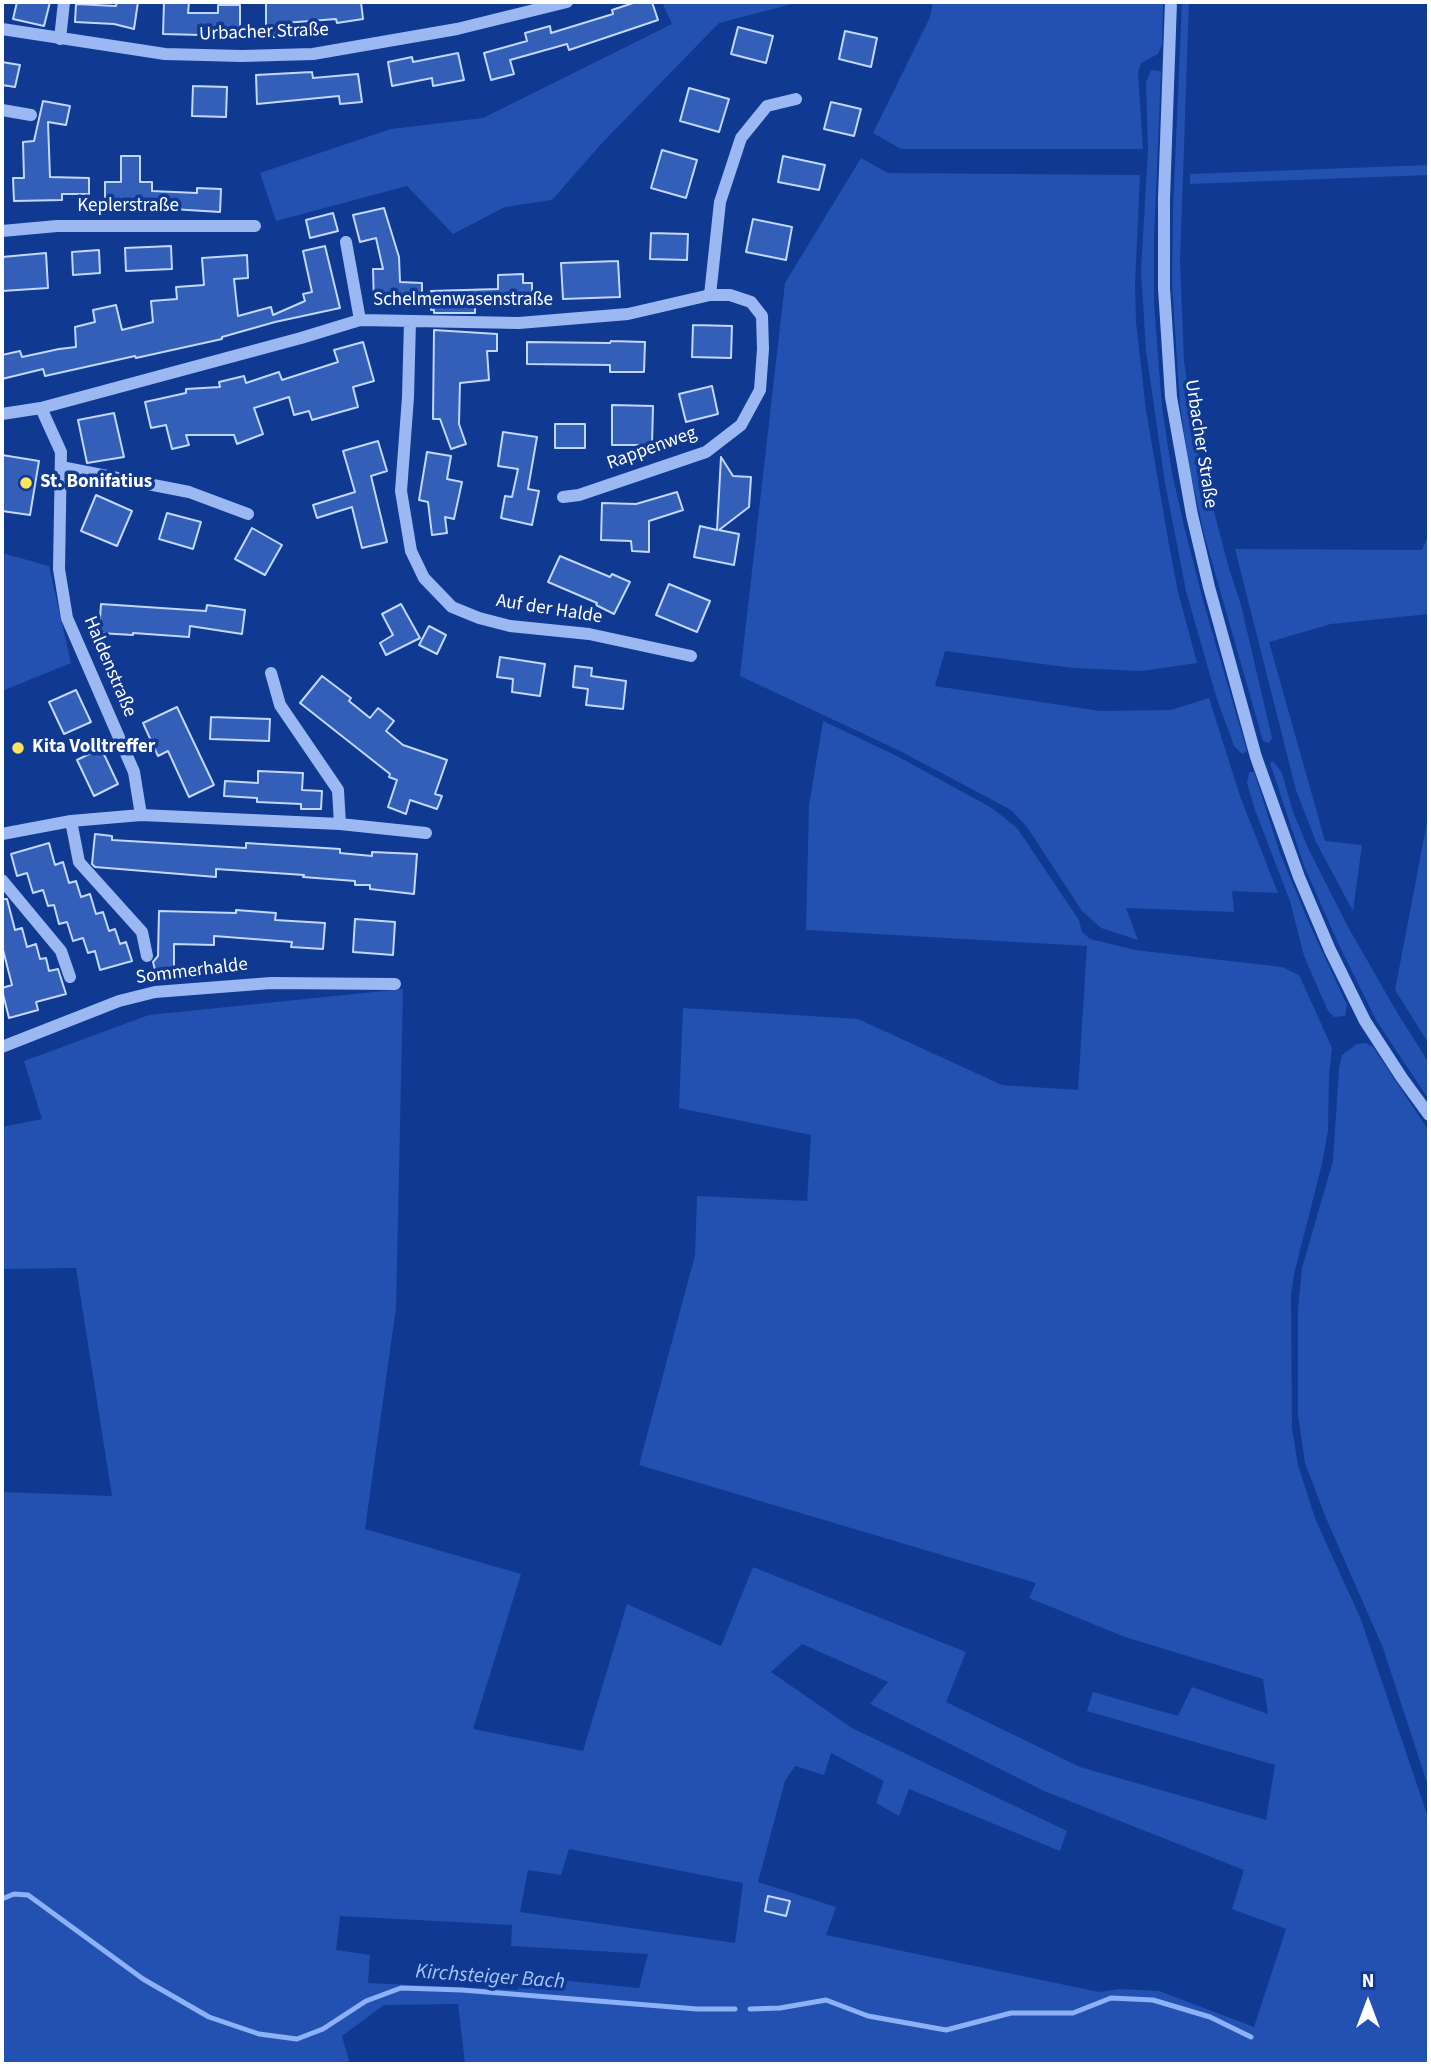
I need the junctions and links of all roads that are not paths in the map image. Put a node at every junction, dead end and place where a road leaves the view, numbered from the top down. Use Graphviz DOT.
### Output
graph roads {
  1 [pos="64,2"];
  2 [pos="567,2"];
  3 [pos="1171,2"];
  4 [pos="2,29"];
  5 [pos="60,38"];
  6 [pos="796,99"];
  7 [pos="2,110"];
  8 [pos="31,115"];
  9 [pos="255,226"];
  10 [pos="2,231"];
  11 [pos="346,242"];
  12 [pos="710,295"];
  13 [pos="360,320"];
  14 [pos="410,321"];
  15 [pos="41,408"];
  16 [pos="2,414"];
  17 [pos="61,467"];
  18 [pos="563,497"];
  19 [pos="247,514"];
  20 [pos="691,656"];
  21 [pos="271,673"];
  22 [pos="141,815"];
  23 [pos="71,821"];
  24 [pos="340,824"];
  25 [pos="426,833"];
  26 [pos="2,834"];
  27 [pos="2,880"];
  28 [pos="147,956"];
  29 [pos="71,977"];
  30 [pos="395,984"];
  31 [pos="3,1042"];
  32 [pos="1429,1115"];
  1 -- 5 [label="street"];
  2 -- 5 [label="street, Urbacher Straße"];
  3 -- 32 [label="street, Urbacher Straße"];
  4 -- 5 [label="street, Urbacher Straße"];
  6 -- 12 [label="street"];
  7 -- 8 [label="street"];
  9 -- 10 [label="street, Keplerstraße"];
  11 -- 13 [label="street, Schelmenwasenstraße"];
  12 -- 14 [label="street, Schelmenwasenstraße"];
  12 -- 18 [label="street, Rappenweg"];
  13 -- 14 [label="street, Schelmenwasenstraße"];
  13 -- 15 [label="street, Schelmenwasenstraße"];
  14 -- 20 [label="street, Auf der Halde"];
  15 -- 16 [label="street, Schelmenwasenstraße"];
  15 -- 17 [label="street, Haldenstraße"];
  17 -- 19 [label="street"];
  17 -- 22 [label="street, Haldenstraße"];
  21 -- 24 [label="street"];
  22 -- 23 [label="street"];
  22 -- 24 [label="street"];
  23 -- 26 [label="street"];
  23 -- 28 [label="street, Sommerhalde"];
  24 -- 25 [label="street"];
  27 -- 29 [label="street"];
  30 -- 31 [label="street, Sommerhalde"];
}
